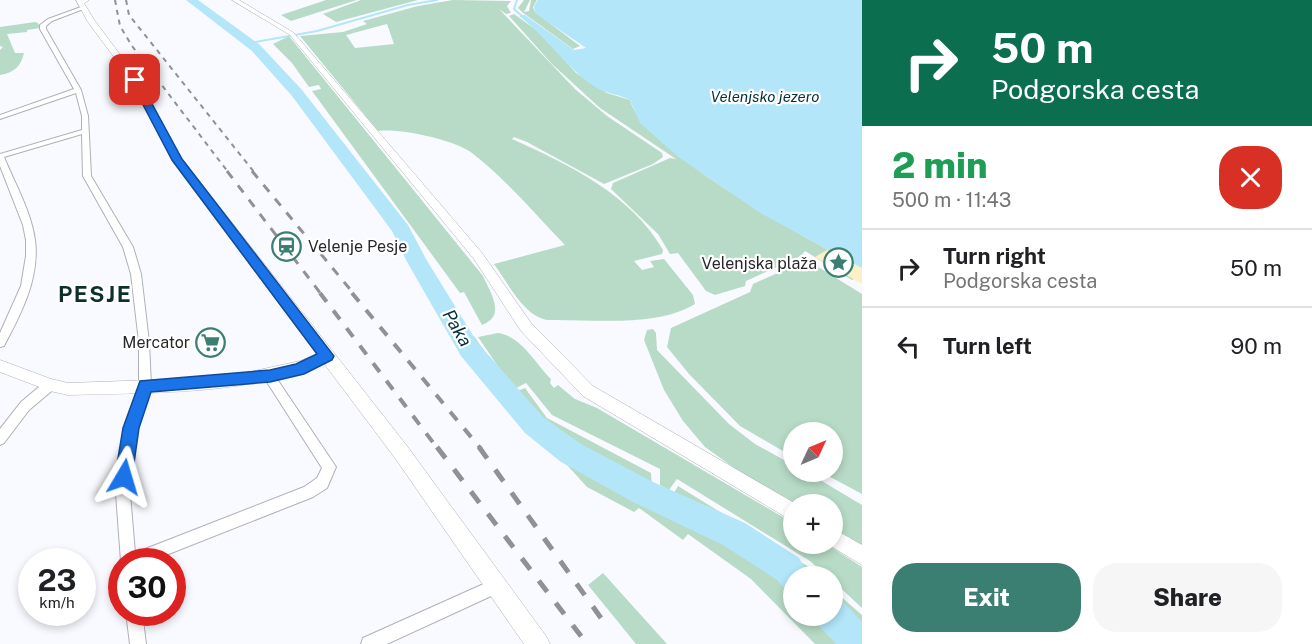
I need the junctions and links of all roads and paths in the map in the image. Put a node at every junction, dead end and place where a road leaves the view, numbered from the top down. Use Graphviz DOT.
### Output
graph roads {
  1 [pos="235,0"];
  2 [pos="82,3"];
  3 [pos="78,90"];
  4 [pos="0,117"];
  5 [pos="86,131"];
  6 [pos="0,156"];
  7 [pos="0,343"];
  8 [pos="327,356"];
  9 [pos="0,366"];
  10 [pos="270,376"];
  11 [pos="50,386"];
  12 [pos="145,386"];
  13 [pos="0,440"];
  14 [pos="783,506"];
  15 [pos="843,544"];
  16 [pos="129,548"];
  17 [pos="164,548"];
  18 [pos="862,556"];
  19 [pos="497,586"];
  20 [pos="136,626"];
  21 [pos="138,644"];
  22 [pos="369,644"];
  23 [pos="538,644"];
  1 -- 14 [label="street"];
  2 -- 3 [label="street"];
  2 -- 8 [label="main road"];
  3 -- 4 [label="street"];
  3 -- 5 [label="street"];
  5 -- 6 [label="street"];
  5 -- 12 [label="street"];
  6 -- 7 [label="street"];
  8 -- 10 [label="street"];
  8 -- 19 [label="main road"];
  9 -- 11 [label="street"];
  10 -- 12 [label="street"];
  10 -- 17 [label="street"];
  11 -- 12 [label="street"];
  11 -- 13 [label="street"];
  12 -- 16 [label="street"];
  15 -- 18 [label="street"];
  19 -- 22 [label="street"];
  19 -- 23 [label="main road"];
  20 -- 21 [label="street"];
}
